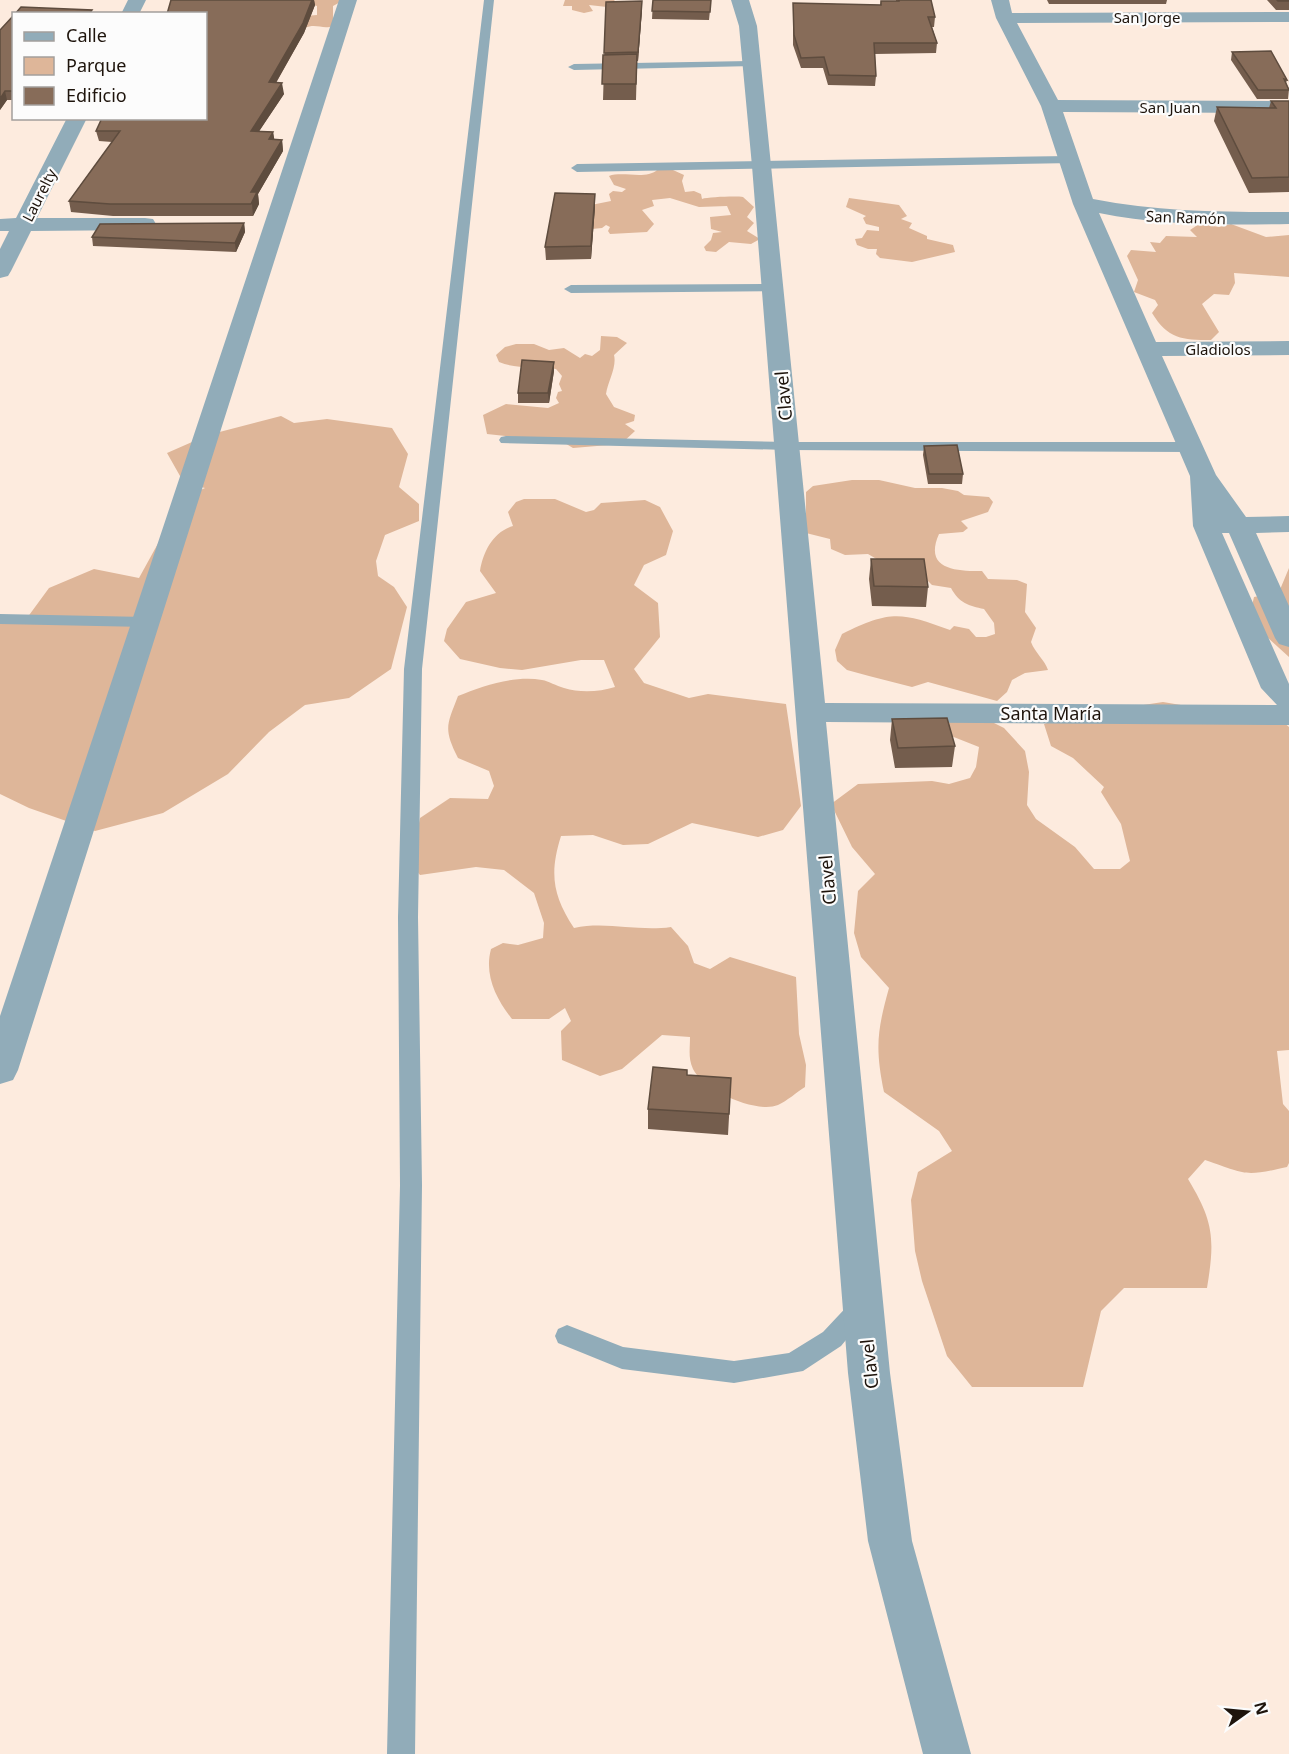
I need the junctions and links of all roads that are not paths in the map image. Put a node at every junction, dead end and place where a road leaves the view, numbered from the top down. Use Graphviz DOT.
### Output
graph roads {
  1 [pos="348,0"];
  2 [pos="489,0"];
  3 [pos="740,0"];
  4 [pos="999,5"];
  5 [pos="1289,17"];
  6 [pos="750,64"];
  7 [pos="574,67"];
  8 [pos="1051,106"];
  9 [pos="1289,107"];
  10 [pos="77,120"];
  11 [pos="1069,160"];
  12 [pos="762,166"];
  13 [pos="577,168"];
  14 [pos="1084,204"];
  15 [pos="1289,218"];
  16 [pos="168,224"];
  17 [pos="0,225"];
  18 [pos="24,225"];
  19 [pos="0,271"];
  20 [pos="773,288"];
  21 [pos="571,289"];
  22 [pos="1289,348"];
  23 [pos="1146,349"];
  24 [pos="506,440"];
  25 [pos="788,447"];
  26 [pos="1188,447"];
  27 [pos="1203,476"];
  28 [pos="1289,524"];
  29 [pos="1239,525"];
  30 [pos="1206,526"];
  31 [pos="0,619"];
  32 [pos="146,622"];
  33 [pos="1289,638"];
  34 [pos="1289,700"];
  35 [pos="812,712"];
  36 [pos="1289,715"];
  37 [pos="0,1070"];
  38 [pos="863,1304"];
  39 [pos="567,1336"];
  40 [pos="401,1754"];
  41 [pos="947,1754"];
  1 -- 32 [label="street"];
  2 -- 40 [label="lane"];
  3 -- 6 [label="street, Clavel"];
  4 -- 5 [label="street, San Jorge"];
  4 -- 8 [label="street"];
  6 -- 7 [label="lane"];
  6 -- 12 [label="street, Clavel"];
  8 -- 9 [label="street, San Juan"];
  8 -- 11 [label="street"];
  10 -- 18 [label="street, Laurelty"];
  11 -- 12 [label="lane"];
  11 -- 14 [label="street"];
  12 -- 13 [label="lane"];
  12 -- 20 [label="street, Clavel"];
  14 -- 15 [label="street, San Ramón"];
  14 -- 23 [label="street"];
  16 -- 18 [label="street"];
  17 -- 18 [label="street"];
  18 -- 19 [label="street, Laurelty"];
  20 -- 21 [label="lane"];
  20 -- 25 [label="street, Clavel"];
  22 -- 23 [label="street, Gladiolos"];
  23 -- 26 [label="street"];
  24 -- 25 [label="lane"];
  25 -- 26 [label="lane"];
  25 -- 35 [label="street, Clavel"];
  26 -- 27 [label="street"];
  27 -- 29 [label="street"];
  27 -- 30 [label="street"];
  28 -- 29 [label="street"];
  29 -- 30 [label="street"];
  29 -- 33 [label="street"];
  30 -- 34 [label="street"];
  31 -- 32 [label="lane"];
  32 -- 37 [label="street"];
  35 -- 36 [label="street, Santa María"];
  35 -- 38 [label="street, Clavel"];
  38 -- 39 [label="lane"];
  38 -- 41 [label="street, Clavel"];
}
